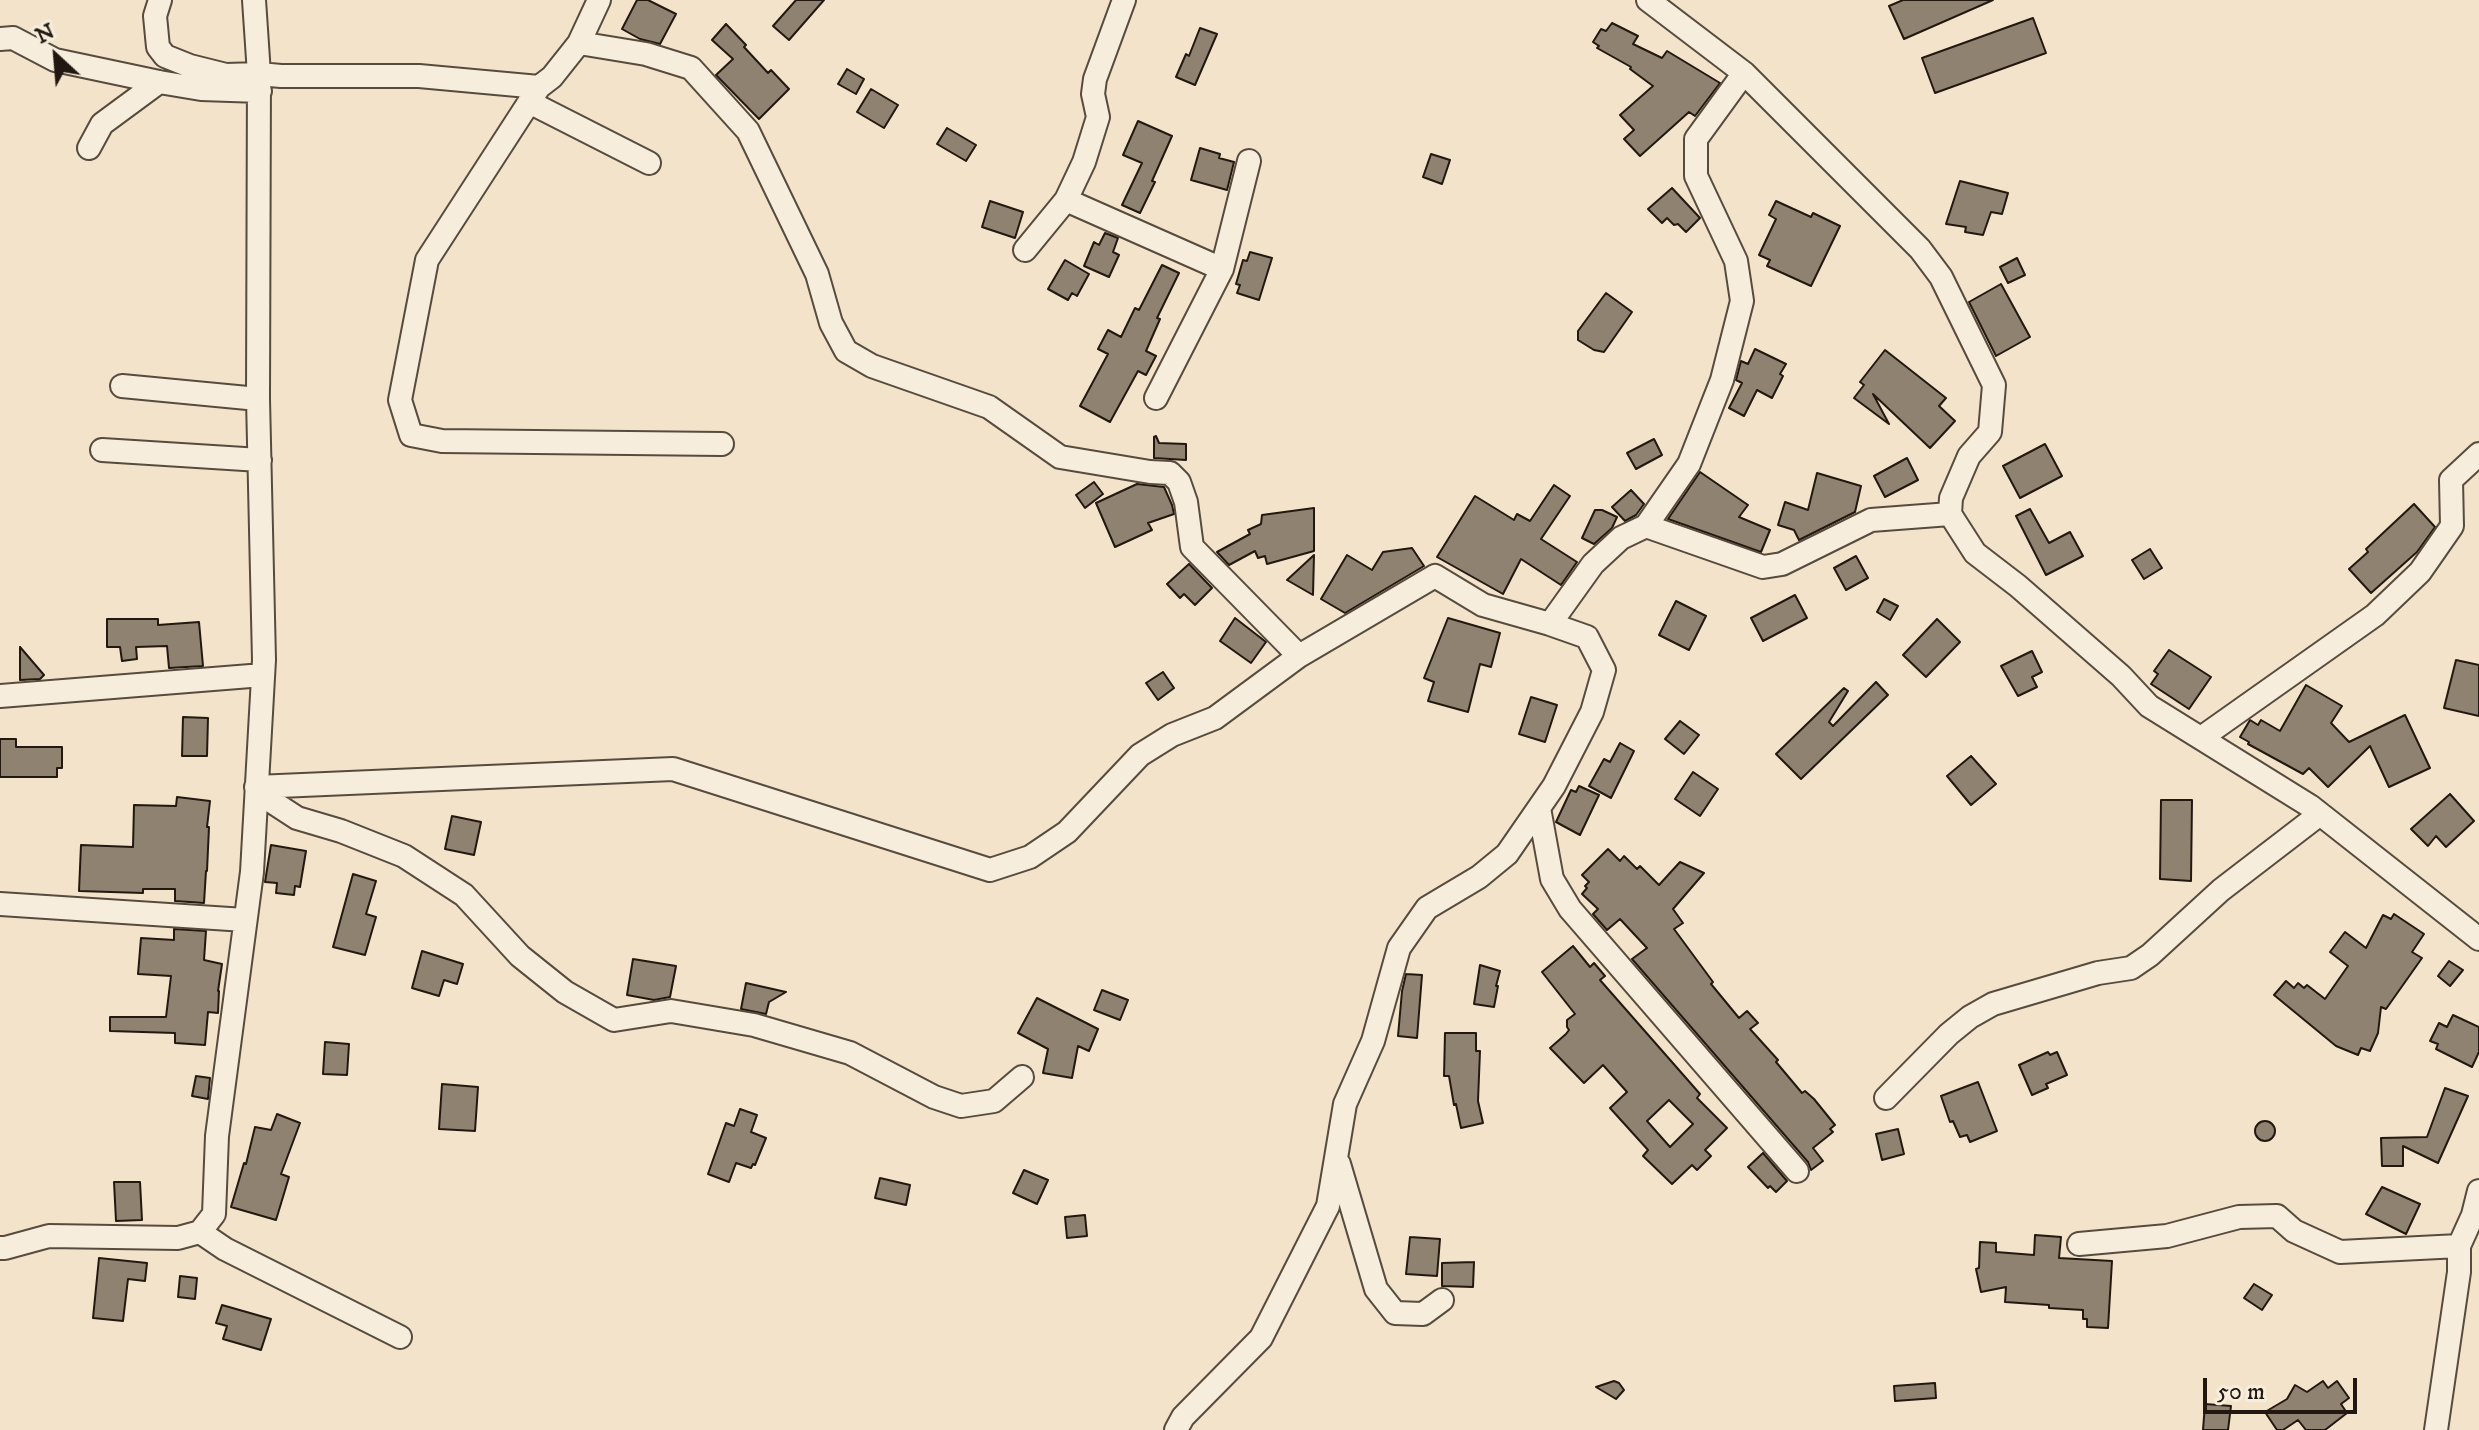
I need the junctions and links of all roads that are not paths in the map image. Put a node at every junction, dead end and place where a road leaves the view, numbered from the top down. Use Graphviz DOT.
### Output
graph roads {
  1 [pos="160,0"];
  2 [pos="254,0"];
  3 [pos="599,0"];
  4 [pos="1124,0"];
  5 [pos="1648,0"];
  6 [pos="0,39"];
  7 [pos="579,43"];
  8 [pos="1744,73"];
  9 [pos="159,82"];
  10 [pos="259,82"];
  11 [pos="534,94"];
  12 [pos="89,148"];
  13 [pos="1249,161"];
  14 [pos="649,163"];
  15 [pos="1066,200"];
  16 [pos="1025,250"];
  17 [pos="1222,269"];
  18 [pos="122,386"];
  19 [pos="1156,398"];
  20 [pos="258,399"];
  21 [pos="722,444"];
  22 [pos="102,450"];
  23 [pos="2479,454"];
  24 [pos="260,460"];
  25 [pos="1950,514"];
  26 [pos="1646,526"];
  27 [pos="1550,624"];
  28 [pos="1299,656"];
  29 [pos="263,675"];
  30 [pos="0,696"];
  31 [pos="2201,738"];
  32 [pos="261,787"];
  33 [pos="1539,808"];
  34 [pos="2320,814"];
  35 [pos="0,904"];
  36 [pos="245,920"];
  37 [pos="2479,939"];
  38 [pos="1022,1077"];
  39 [pos="1886,1098"];
  40 [pos="1337,1159"];
  41 [pos="1797,1171"];
  42 [pos="2479,1191"];
  43 [pos="200,1232"];
  44 [pos="2079,1244"];
  45 [pos="2459,1246"];
  46 [pos="0,1248"];
  47 [pos="1442,1300"];
  48 [pos="400,1337"];
  49 [pos="1176,1430"];
  50 [pos="2436,1430"];
  1 -- 10 [label="street"];
  2 -- 10 [label="street"];
  3 -- 7 [label="street"];
  4 -- 15 [label="street"];
  5 -- 8 [label="street"];
  6 -- 9 [label="street"];
  7 -- 11 [label="street"];
  7 -- 28 [label="street"];
  8 -- 25 [label="street"];
  8 -- 26 [label="street"];
  9 -- 10 [label="street"];
  9 -- 12 [label="street"];
  10 -- 11 [label="street"];
  10 -- 20 [label="street"];
  11 -- 14 [label="street"];
  11 -- 21 [label="street"];
  13 -- 17 [label="street"];
  15 -- 16 [label="street"];
  15 -- 17 [label="street"];
  17 -- 19 [label="street"];
  18 -- 20 [label="street"];
  20 -- 24 [label="street"];
  22 -- 24 [label="street"];
  23 -- 31 [label="street"];
  24 -- 29 [label="street"];
  25 -- 26 [label="street"];
  25 -- 31 [label="street"];
  26 -- 27 [label="street"];
  27 -- 28 [label="street"];
  27 -- 33 [label="street"];
  28 -- 32 [label="street"];
  29 -- 30 [label="street"];
  29 -- 32 [label="street"];
  31 -- 34 [label="street"];
  32 -- 36 [label="street"];
  32 -- 38 [label="street"];
  33 -- 40 [label="street"];
  33 -- 41 [label="street"];
  34 -- 37 [label="street"];
  34 -- 39 [label="street"];
  35 -- 36 [label="street"];
  36 -- 43 [label="street"];
  40 -- 47 [label="street"];
  40 -- 49 [label="street"];
  42 -- 45 [label="street"];
  43 -- 46 [label="street"];
  43 -- 48 [label="street"];
  44 -- 45 [label="street"];
  45 -- 50 [label="street"];
}
